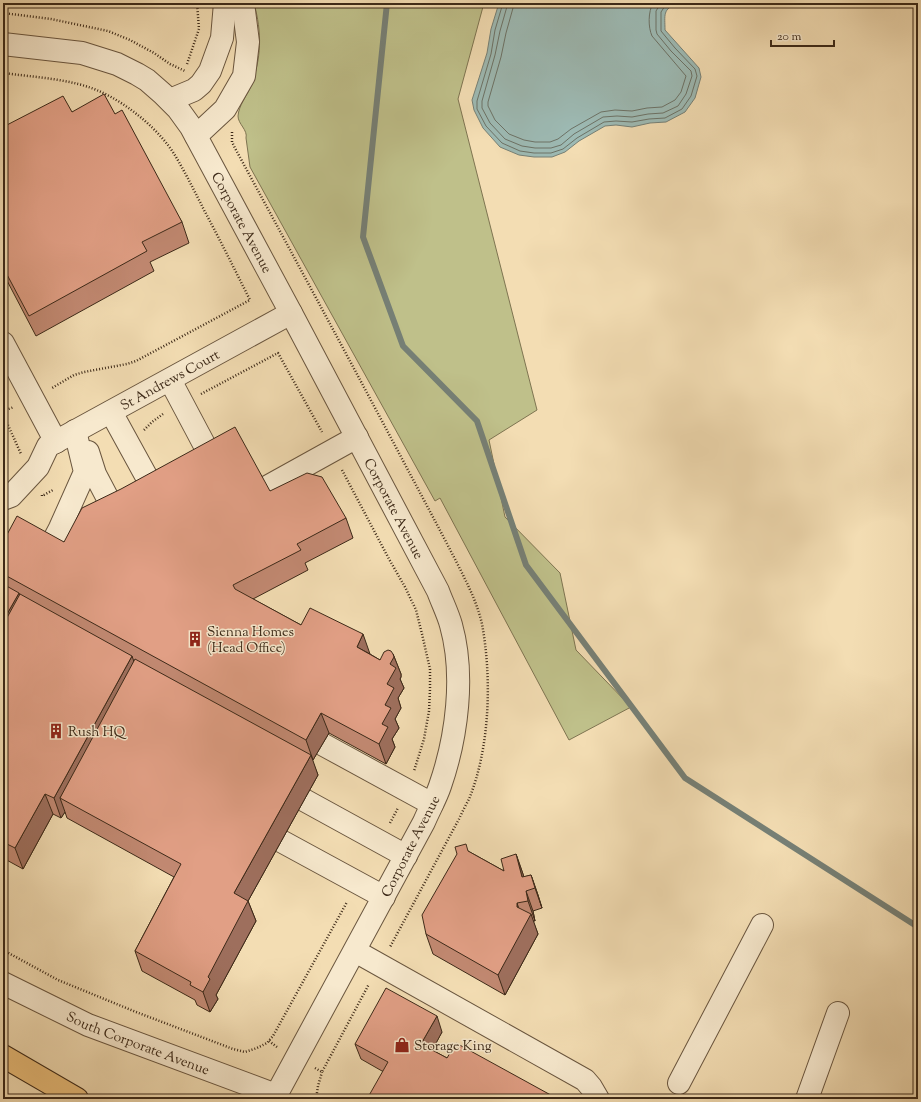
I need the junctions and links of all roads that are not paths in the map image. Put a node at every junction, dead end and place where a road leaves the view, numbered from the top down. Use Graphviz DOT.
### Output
graph roads {
  1 [pos="225,3"];
  2 [pos="244,3"];
  3 [pos="3,44"];
  4 [pos="170,100"];
  5 [pos="196,136"];
  6 [pos="292,313"];
  7 [pos="6,355"];
  8 [pos="170,380"];
  9 [pos="111,412"];
  10 [pos="78,430"];
  11 [pos="357,437"];
  12 [pos="52,444"];
  13 [pos="214,462"];
  14 [pos="265,488"];
  15 [pos="156,494"];
  16 [pos="6,502"];
  17 [pos="116,514"];
  18 [pos="50,547"];
  19 [pos="322,744"];
  20 [pos="304,800"];
  21 [pos="432,804"];
  22 [pos="281,841"];
  23 [pos="406,856"];
  24 [pos="384,897"];
  25 [pos="762,925"];
  26 [pos="355,951"];
  27 [pos="3,983"];
  28 [pos="838,1013"];
  29 [pos="3,1056"];
  30 [pos="680,1083"];
  31 [pos="275,1097"];
  32 [pos="77,1099"];
  33 [pos="598,1099"];
  34 [pos="807,1099"];
  1 -- 4 [label="street"];
  2 -- 5 [label="street"];
  3 -- 4 [label="street, Corporate Avenue"];
  4 -- 5 [label="street, Corporate Avenue"];
  5 -- 6 [label="street, Corporate Avenue"];
  6 -- 8 [label="street, St Andrews Court"];
  6 -- 11 [label="street, Corporate Avenue"];
  7 -- 12 [label="street"];
  8 -- 9 [label="street, St Andrews Court"];
  8 -- 13 [label="street"];
  9 -- 10 [label="street, St Andrews Court"];
  9 -- 15 [label="street"];
  10 -- 12 [label="street, St Andrews Court"];
  10 -- 17 [label="street"];
  10 -- 18 [label="street"];
  11 -- 14 [label="street"];
  11 -- 21 [label="street, Corporate Avenue"];
  12 -- 16 [label="street"];
  19 -- 21 [label="street"];
  20 -- 23 [label="street"];
  21 -- 23 [label="street, Corporate Avenue"];
  22 -- 24 [label="street"];
  23 -- 24 [label="street, Corporate Avenue"];
  24 -- 26 [label="street, Corporate Avenue"];
  25 -- 30 [label="street"];
  26 -- 31 [label="street, Corporate Avenue"];
  26 -- 33 [label="street"];
  27 -- 31 [label="street, South Corporate Avenue"];
  28 -- 34 [label="street"];
  29 -- 32 [label="highway"];
}
